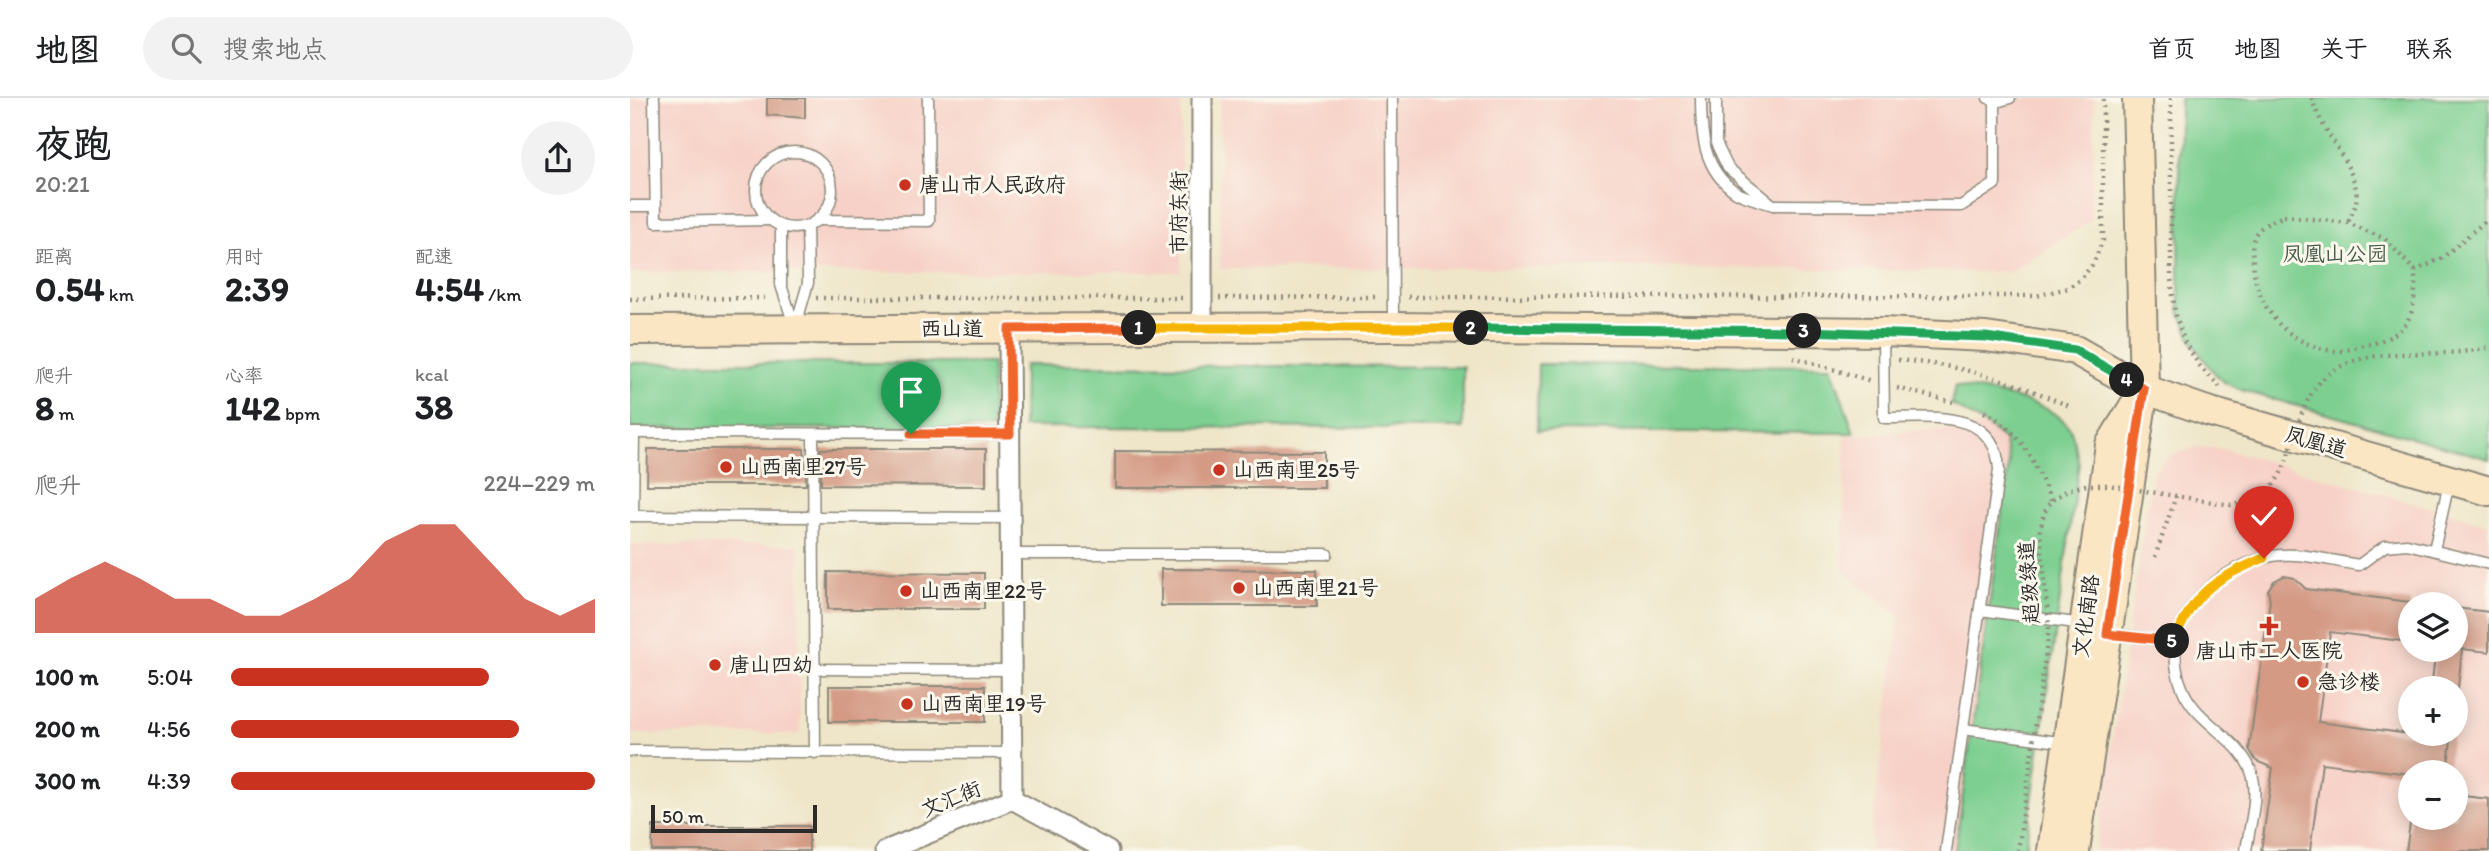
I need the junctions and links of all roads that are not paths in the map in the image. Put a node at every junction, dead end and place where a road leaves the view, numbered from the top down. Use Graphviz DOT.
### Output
graph roads {
  1 [pos="654,98"];
  2 [pos="928,98"];
  3 [pos="1202,98"];
  4 [pos="1392,98"];
  5 [pos="1701,98"];
  6 [pos="1716,98"];
  7 [pos="2010,98"];
  8 [pos="2137,98"];
  9 [pos="1991,99"];
  10 [pos="1773,205"];
  11 [pos="630,206"];
  12 [pos="655,206"];
  13 [pos="771,220"];
  14 [pos="817,220"];
  15 [pos="781,226"];
  16 [pos="807,226"];
  17 [pos="1394,327"];
  18 [pos="1202,328"];
  19 [pos="795,329"];
  20 [pos="1009,329"];
  21 [pos="630,330"];
  22 [pos="1884,345"];
  23 [pos="2144,389"];
  24 [pos="632,433"];
  25 [pos="813,434"];
  26 [pos="1010,434"];
  27 [pos="2450,480"];
  28 [pos="2489,491"];
  29 [pos="632,516"];
  30 [pos="813,517"];
  31 [pos="1010,518"];
  32 [pos="2434,550"];
  33 [pos="1011,554"];
  34 [pos="1327,554"];
  35 [pos="2489,565"];
  36 [pos="1980,610"];
  37 [pos="2096,629"];
  38 [pos="2175,642"];
  39 [pos="814,669"];
  40 [pos="1011,670"];
  41 [pos="1963,729"];
  42 [pos="2068,744"];
  43 [pos="630,751"];
  44 [pos="815,753"];
  45 [pos="1011,753"];
  46 [pos="1012,799"];
  47 [pos="885,851"];
  48 [pos="1108,851"];
  49 [pos="1946,851"];
  50 [pos="2052,851"];
  51 [pos="2075,851"];
  52 [pos="2246,851"];
  1 -- 12 [label="lane"];
  2 -- 14 [label="lane"];
  3 -- 18 [label="street, 市府东街"];
  4 -- 17 [label="lane"];
  5 -- 10 [label="lane"];
  6 -- 10 [label="lane"];
  7 -- 9 [label="lane"];
  8 -- 23 [label="street"];
  9 -- 10 [label="lane"];
  11 -- 12 [label="lane"];
  12 -- 13 [label="lane"];
  13 -- 14 [label="lane"];
  13 -- 15 [label="lane"];
  14 -- 16 [label="lane"];
  15 -- 16 [label="lane"];
  15 -- 19 [label="lane"];
  16 -- 19 [label="lane"];
  17 -- 18 [label="street, 西山道"];
  17 -- 22 [label="street, 西山道"];
  18 -- 20 [label="street, 西山道"];
  19 -- 20 [label="street, 西山道"];
  19 -- 21 [label="street, 西山道"];
  20 -- 26 [label="street"];
  22 -- 23 [label="street, 西山道"];
  22 -- 36 [label="lane"];
  23 -- 27 [label="street, 凤凰道"];
  23 -- 37 [label="street, 文化南路"];
  24 -- 25 [label="lane"];
  24 -- 29 [label="lane"];
  25 -- 26 [label="lane"];
  25 -- 30 [label="lane"];
  26 -- 31 [label="street"];
  27 -- 28 [label="street, 凤凰道"];
  27 -- 32 [label="lane"];
  29 -- 30 [label="lane"];
  30 -- 31 [label="lane"];
  30 -- 39 [label="lane"];
  31 -- 33 [label="street"];
  32 -- 35 [label="lane"];
  32 -- 38 [label="lane"];
  33 -- 34 [label="lane"];
  33 -- 40 [label="street"];
  36 -- 37 [label="lane"];
  36 -- 41 [label="lane"];
  37 -- 38 [label="lane"];
  37 -- 42 [label="street, 文化南路"];
  37 -- 51 [label="street, 文化南路"];
  38 -- 52 [label="lane"];
  39 -- 40 [label="lane"];
  39 -- 44 [label="lane"];
  40 -- 45 [label="street"];
  41 -- 42 [label="lane"];
  41 -- 49 [label="lane"];
  42 -- 50 [label="street, 文化南路"];
  43 -- 44 [label="lane"];
  44 -- 45 [label="lane"];
  45 -- 46 [label="street"];
  46 -- 47 [label="street, 文汇街"];
  46 -- 48 [label="street, 文汇街"];
}
